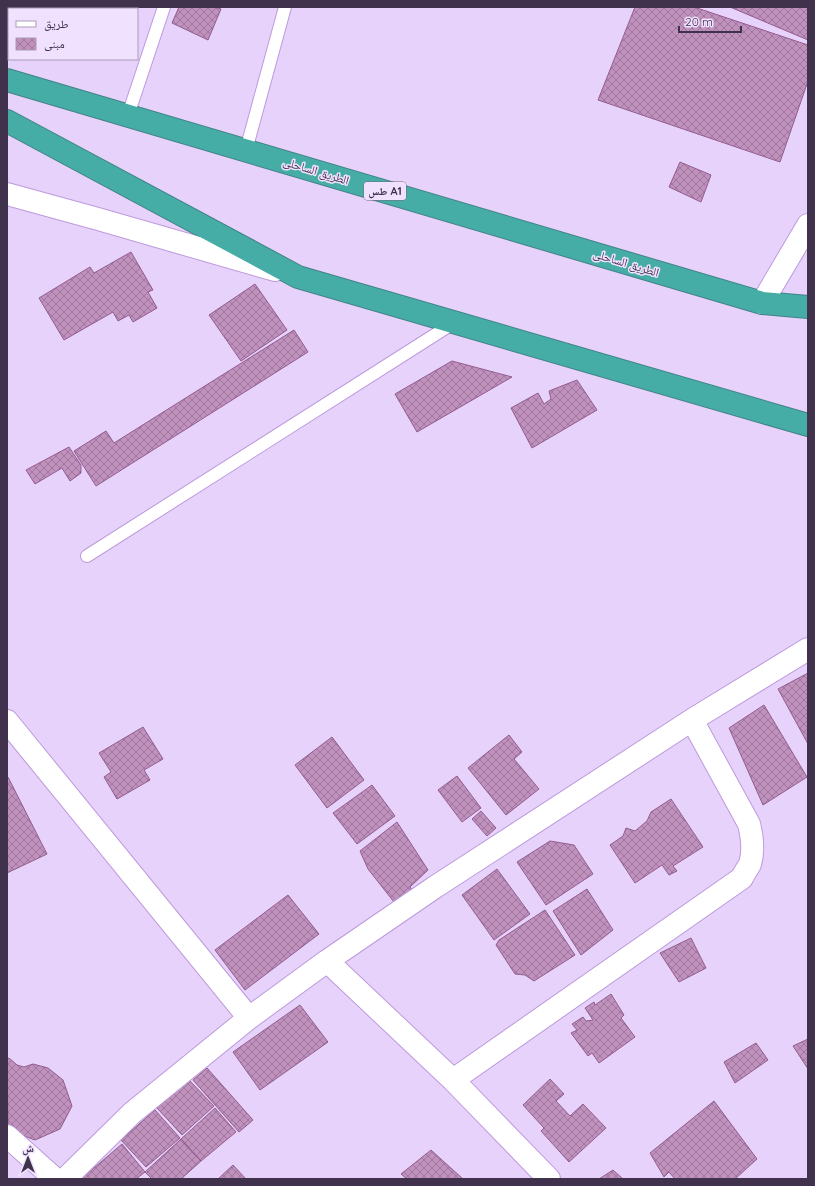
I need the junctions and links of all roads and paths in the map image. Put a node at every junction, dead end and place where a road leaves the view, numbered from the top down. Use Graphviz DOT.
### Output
graph roads {
  1 [pos="164,7"];
  2 [pos="286,7"];
  3 [pos="7,80"];
  4 [pos="128,115"];
  5 [pos="7,121"];
  6 [pos="246,150"];
  7 [pos="7,194"];
  8 [pos="808,225"];
  9 [pos="298,277"];
  10 [pos="762,303"];
  11 [pos="808,306"];
  12 [pos="455,322"];
  13 [pos="808,425"];
  14 [pos="87,556"];
  15 [pos="808,649"];
  16 [pos="692,720"];
  17 [pos="8,724"];
  18 [pos="327,961"];
  19 [pos="249,1018"];
  20 [pos="453,1080"];
  21 [pos="7,1136"];
  22 [pos="55,1179"];
  23 [pos="65,1179"];
  24 [pos="549,1179"];
  1 -- 4 [label="lane"];
  2 -- 6 [label="lane"];
  3 -- 4 [label="highway, الطريق الساحلى / طس A1"];
  4 -- 6 [label="highway, الطريق الساحلى / طس A1"];
  5 -- 9 [label="highway"];
  6 -- 10 [label="highway, الطريق الساحلى / طس A1"];
  7 -- 9 [label="street"];
  8 -- 10 [label="street"];
  9 -- 12 [label="highway"];
  10 -- 11 [label="highway, الطريق الساحلى"];
  12 -- 13 [label="highway"];
  12 -- 14 [label="lane"];
  15 -- 16 [label="street"];
  16 -- 18 [label="street"];
  16 -- 20 [label="street"];
  17 -- 19 [label="street"];
  18 -- 19 [label="street"];
  18 -- 20 [label="street"];
  19 -- 23 [label="street"];
  20 -- 24 [label="street"];
  21 -- 22 [label="street"];
}
